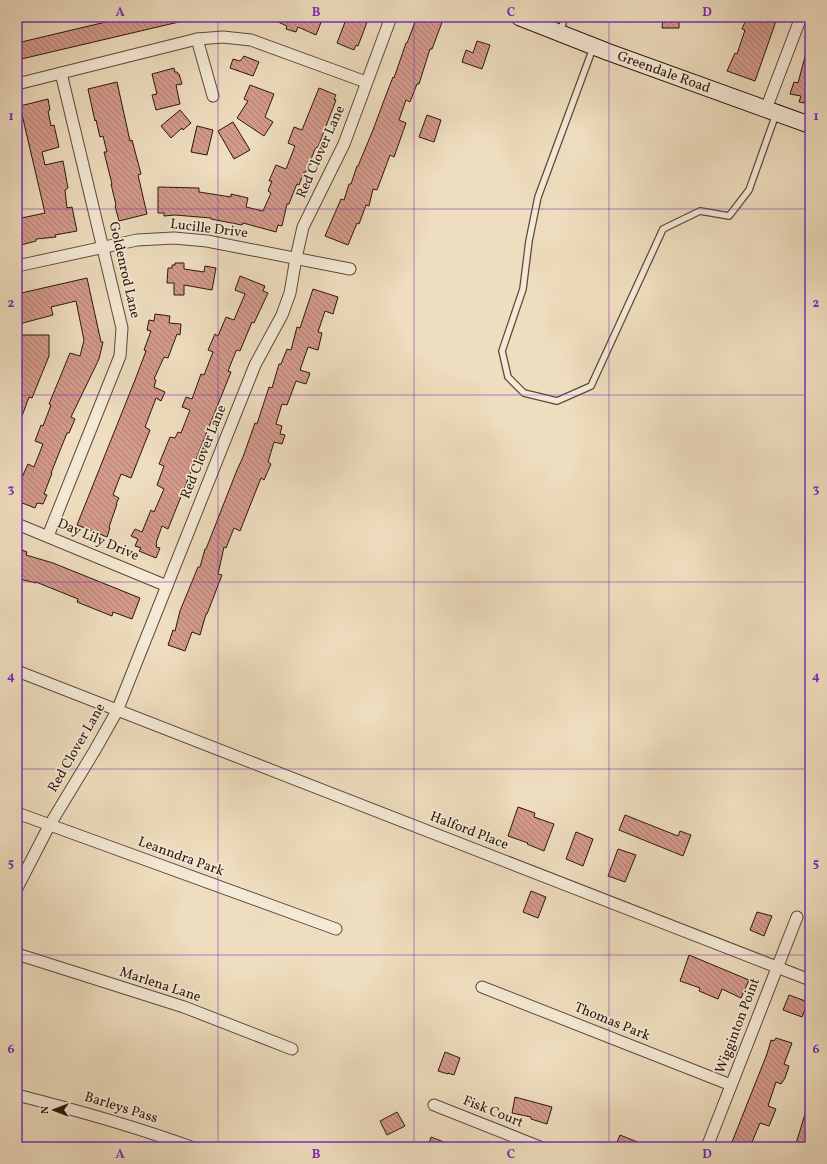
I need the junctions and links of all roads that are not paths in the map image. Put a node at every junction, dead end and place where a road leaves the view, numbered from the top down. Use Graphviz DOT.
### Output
graph roads {
  1 [pos="391,17"];
  2 [pos="519,17"];
  3 [pos="565,17"];
  4 [pos="800,17"];
  5 [pos="560,32"];
  6 [pos="197,39"];
  7 [pos="594,46"];
  8 [pos="61,73"];
  9 [pos="366,82"];
  10 [pos="17,84"];
  11 [pos="212,96"];
  12 [pos="771,111"];
  13 [pos="810,125"];
  14 [pos="103,247"];
  15 [pos="296,258"];
  16 [pos="17,266"];
  17 [pos="350,269"];
  18 [pos="17,524"];
  19 [pos="48,536"];
  20 [pos="167,586"];
  21 [pos="17,672"];
  22 [pos="117,711"];
  23 [pos="17,813"];
  24 [pos="49,826"];
  25 [pos="17,888"];
  26 [pos="797,917"];
  27 [pos="336,929"];
  28 [pos="17,954"];
  29 [pos="778,967"];
  30 [pos="810,980"];
  31 [pos="482,987"];
  32 [pos="292,1049"];
  33 [pos="731,1085"];
  34 [pos="17,1095"];
  35 [pos="434,1105"];
  36 [pos="191,1147"];
  37 [pos="540,1147"];
  38 [pos="707,1147"];
  1 -- 9 [label="street, Red Clover Lane"];
  2 -- 5 [label="street, Greendale Road"];
  3 -- 5 [label="lane"];
  4 -- 12 [label="street"];
  5 -- 7 [label="street, Greendale Road"];
  6 -- 8 [label="street"];
  6 -- 9 [label="street"];
  6 -- 11 [label="street"];
  7 -- 12 [label="street, Greendale Road"];
  7 -- 12 [label="lane"];
  8 -- 10 [label="street"];
  8 -- 14 [label="street, Goldenrod Lane"];
  9 -- 15 [label="street, Red Clover Lane"];
  12 -- 13 [label="street, Greendale Road"];
  14 -- 15 [label="street, Lucille Drive"];
  14 -- 16 [label="street, Lucille Drive"];
  14 -- 19 [label="street, Goldenrod Lane"];
  15 -- 17 [label="street, Lucille Drive"];
  15 -- 20 [label="street, Red Clover Lane"];
  18 -- 19 [label="street, Day Lily Drive"];
  19 -- 20 [label="street, Day Lily Drive"];
  20 -- 22 [label="street, Red Clover Lane"];
  21 -- 22 [label="street, Halford Place"];
  22 -- 24 [label="street, Red Clover Lane"];
  22 -- 29 [label="street, Halford Place"];
  23 -- 24 [label="street, Leanndra Park"];
  24 -- 25 [label="street, Red Clover Lane"];
  24 -- 27 [label="street, Leanndra Park"];
  26 -- 29 [label="street, Wigginton Point"];
  28 -- 32 [label="street, Marlena Lane"];
  29 -- 30 [label="street, Halford Place"];
  29 -- 33 [label="street, Wigginton Point"];
  31 -- 33 [label="street, Thomas Park"];
  33 -- 38 [label="street, Wigginton Point"];
  34 -- 36 [label="street, Barleys Pass"];
  35 -- 37 [label="street, Fisk Court"];
}
